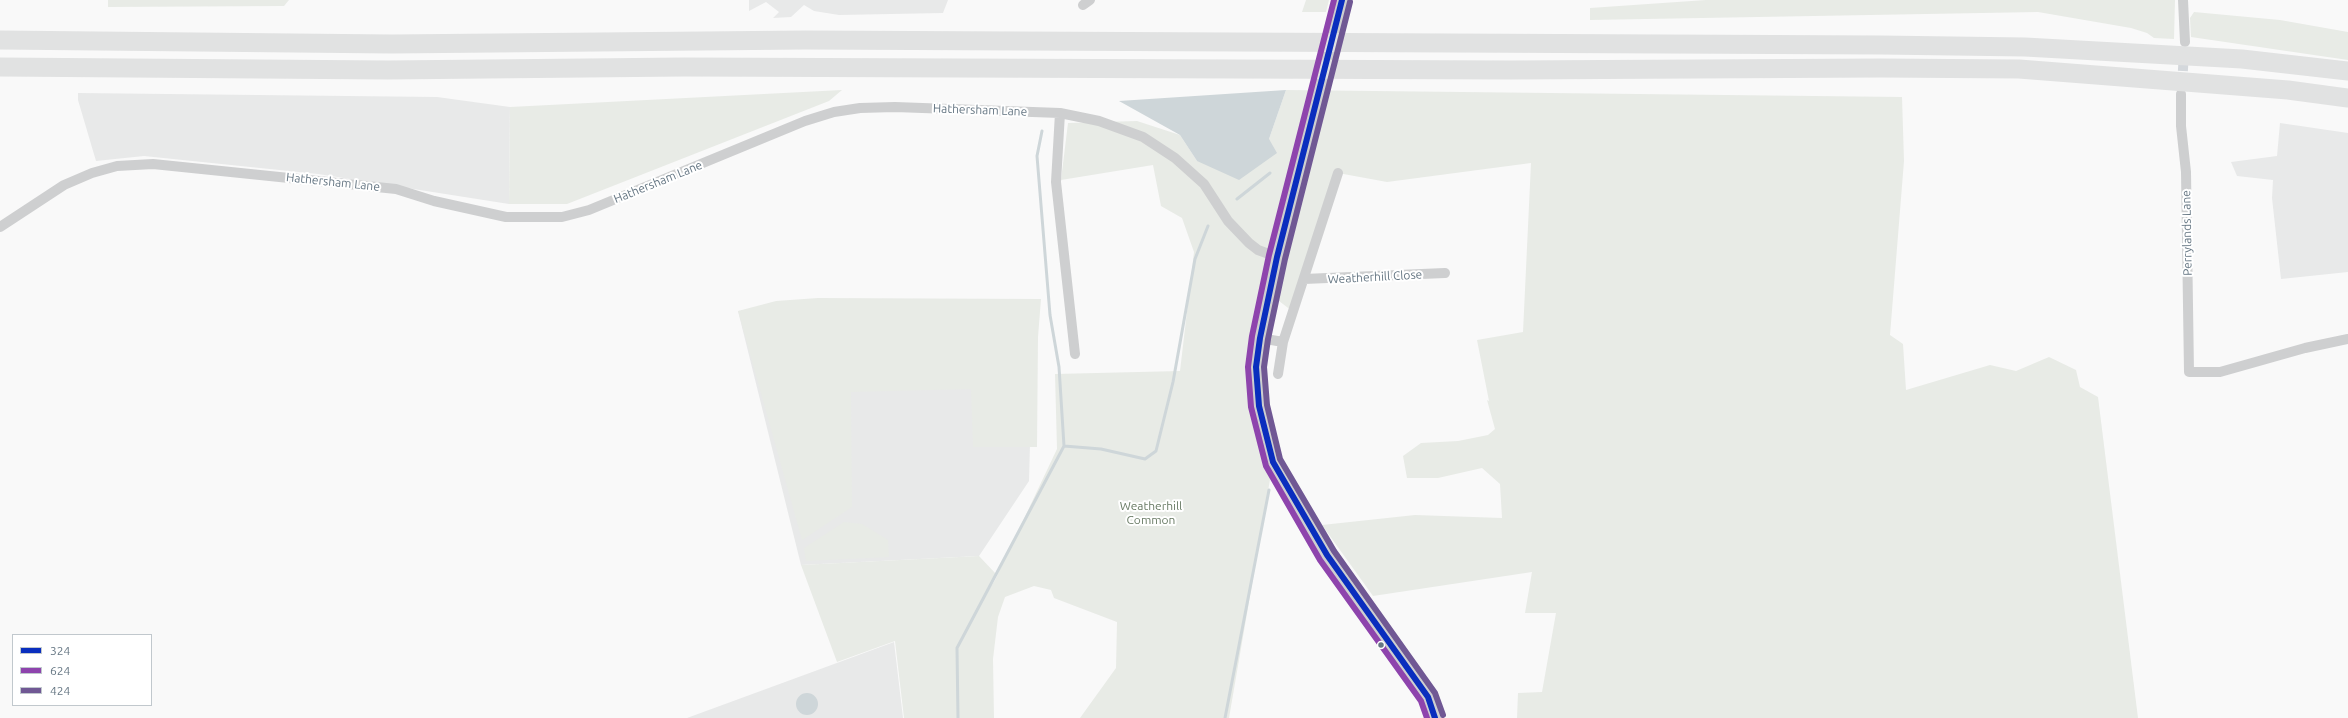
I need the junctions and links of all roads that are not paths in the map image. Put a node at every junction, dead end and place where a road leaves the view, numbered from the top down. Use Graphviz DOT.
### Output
graph roads {
  1 [pos="2183,0"];
  2 [pos="1340,5"];
  3 [pos="0,40"];
  4 [pos="2185,42"];
  5 [pos="0,67"];
  6 [pos="2348,71"];
  7 [pos="2181,94"];
  8 [pos="2348,98"];
  9 [pos="1060,113"];
  10 [pos="1338,173"];
  11 [pos="0,227"];
  12 [pos="1277,257"];
  13 [pos="1445,273"];
  14 [pos="1304,279"];
  15 [pos="1260,338"];
  16 [pos="2348,339"];
  17 [pos="1283,342"];
  18 [pos="1075,354"];
  19 [pos="1278,374"];
  20 [pos="1435,718"];
  1 -- 4 [label="street"];
  2 -- 12 [label="street"];
  3 -- 6 [label="highway"];
  5 -- 8 [label="highway"];
  7 -- 16 [label="street, Perrylands Lane"];
  9 -- 11 [label="street, Hathersham Lane"];
  9 -- 12 [label="street, Hathersham Lane"];
  9 -- 18 [label="street"];
  10 -- 14 [label="street"];
  12 -- 15 [label="street"];
  13 -- 14 [label="street, Weatherhill Close"];
  14 -- 17 [label="street"];
  15 -- 17 [label="street"];
  15 -- 20 [label="street"];
  17 -- 19 [label="street"];
}
